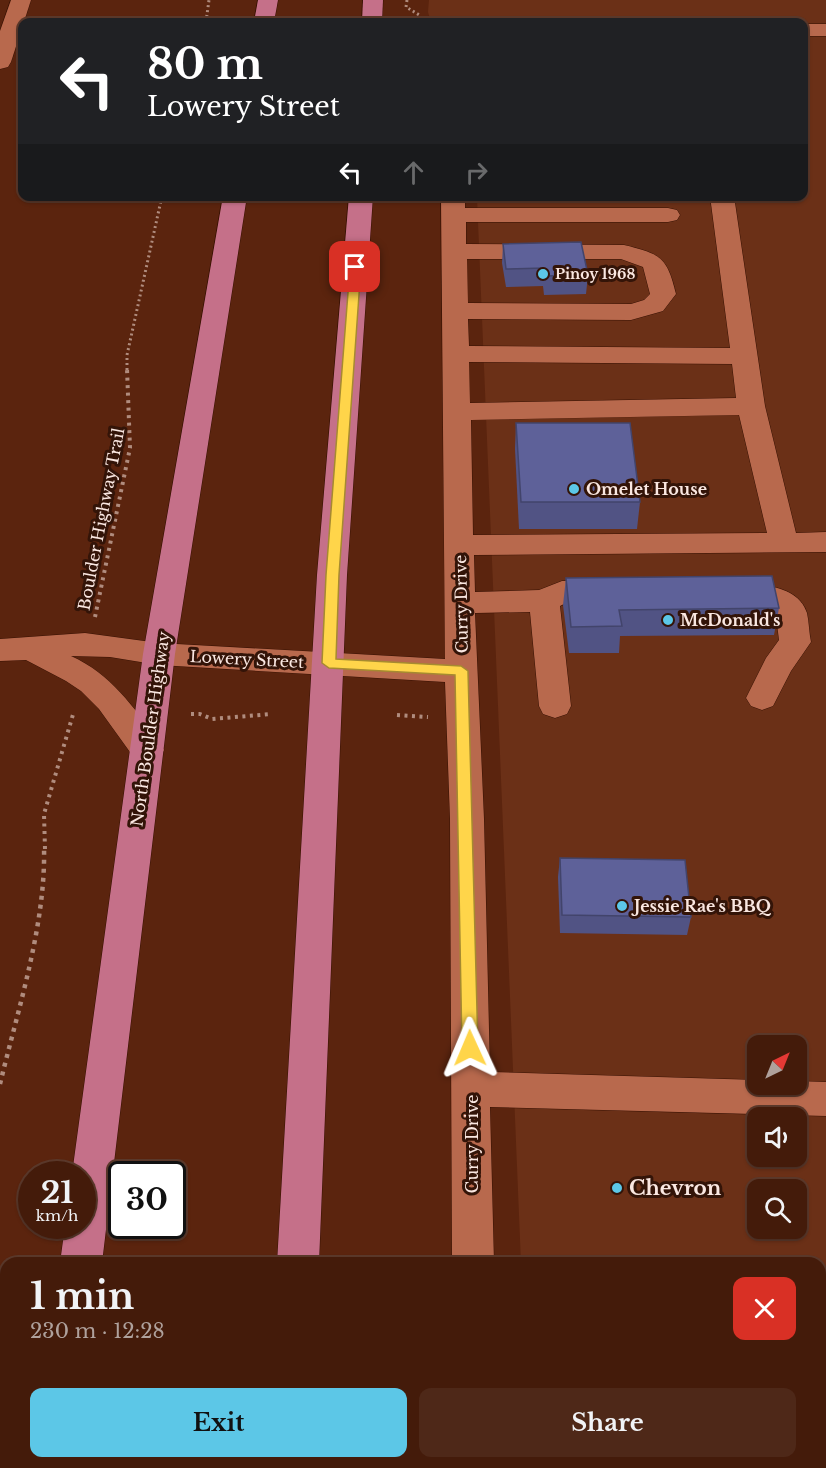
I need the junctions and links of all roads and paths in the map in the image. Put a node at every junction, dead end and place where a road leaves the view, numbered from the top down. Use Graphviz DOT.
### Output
graph roads {
  1 [pos="208,0"];
  2 [pos="268,0"];
  3 [pos="373,0"];
  4 [pos="407,0"];
  5 [pos="12,12"];
  6 [pos="421,16"];
  7 [pos="206,18"];
  8 [pos="265,18"];
  9 [pos="372,18"];
  10 [pos="808,30"];
  11 [pos="826,30"];
  12 [pos="0,62"];
  13 [pos="161,201"];
  14 [pos="234,201"];
  15 [pos="361,201"];
  16 [pos="723,201"];
  17 [pos="453,206"];
  18 [pos="668,215"];
  19 [pos="454,251"];
  20 [pos="456,310"];
  21 [pos="457,354"];
  22 [pos="744,356"];
  23 [pos="752,406"];
  24 [pos="458,412"];
  25 [pos="826,542"];
  26 [pos="784,543"];
  27 [pos="459,545"];
  28 [pos="643,593"];
  29 [pos="712,593"];
  30 [pos="543,601"];
  31 [pos="462,603"];
  32 [pos="94,622"];
  33 [pos="0,650"];
  34 [pos="34,650"];
  35 [pos="159,654"];
  36 [pos="329,663"];
  37 [pos="461,671"];
  38 [pos="762,698"];
  39 [pos="78,703"];
  40 [pos="555,706"];
  41 [pos="191,714"];
  42 [pos="271,714"];
  43 [pos="397,715"];
  44 [pos="435,717"];
  45 [pos="147,750"];
  46 [pos="0,1084"];
  47 [pos="471,1089"];
  48 [pos="826,1100"];
  49 [pos="82,1257"];
  50 [pos="298,1257"];
  51 [pos="473,1257"];
  1 -- 7 [label="path"];
  2 -- 8 [label="main road"];
  3 -- 9 [label="main road"];
  4 -- 6 [label="path"];
  5 -- 12 [label="street"];
  10 -- 11 [label="street"];
  13 -- 32 [label="path, Boulder Highway Trail"];
  14 -- 35 [label="main road, North Boulder Highway"];
  15 -- 36 [label="main road"];
  16 -- 22 [label="street"];
  17 -- 18 [label="street"];
  17 -- 19 [label="street, Curry Drive"];
  19 -- 20 [label="street, Curry Drive"];
  19 -- 20 [label="street"];
  20 -- 21 [label="street, Curry Drive"];
  21 -- 22 [label="street"];
  21 -- 24 [label="street, Curry Drive"];
  22 -- 23 [label="street"];
  23 -- 24 [label="street"];
  23 -- 26 [label="street"];
  24 -- 27 [label="street, Curry Drive"];
  25 -- 26 [label="street"];
  26 -- 27 [label="street"];
  27 -- 31 [label="street, Curry Drive"];
  28 -- 30 [label="street"];
  29 -- 38 [label="street"];
  30 -- 31 [label="street"];
  30 -- 40 [label="street"];
  31 -- 37 [label="street, Curry Drive"];
  33 -- 34 [label="street, Lowery Street"];
  34 -- 35 [label="street, Lowery Street"];
  34 -- 45 [label="street"];
  35 -- 36 [label="street, Lowery Street"];
  35 -- 45 [label="main road, North Boulder Highway"];
  36 -- 37 [label="street, Lowery Street"];
  36 -- 50 [label="main road"];
  37 -- 47 [label="street, Curry Drive"];
  39 -- 46 [label="path"];
  41 -- 42 [label="path"];
  43 -- 44 [label="path"];
  45 -- 49 [label="main road, North Boulder Highway"];
  47 -- 48 [label="street"];
  47 -- 51 [label="street, Curry Drive"];
}
